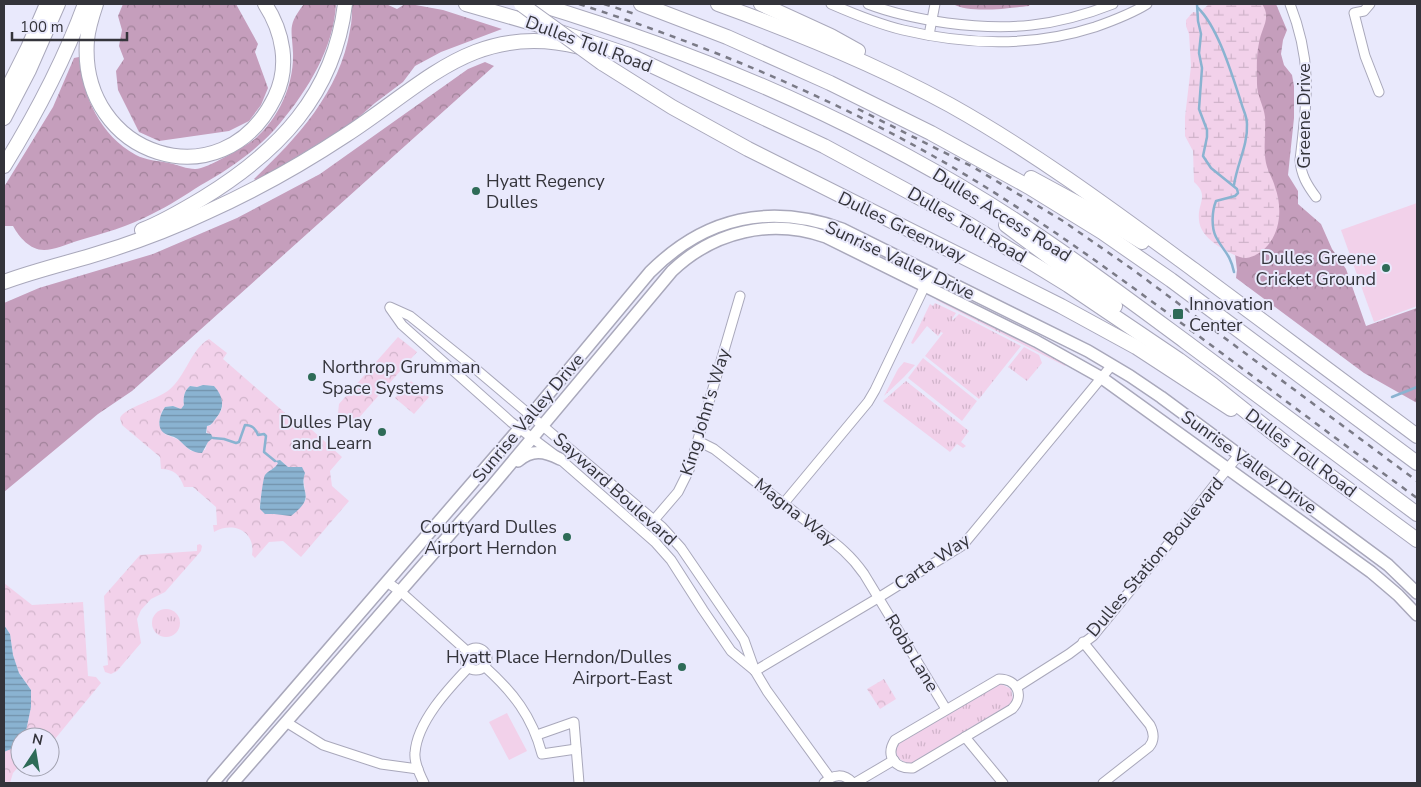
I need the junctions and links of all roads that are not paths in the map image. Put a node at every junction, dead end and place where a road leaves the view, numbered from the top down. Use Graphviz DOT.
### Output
graph roads {
  1 [pos="47,4"];
  2 [pos="58,4"];
  3 [pos="85,4"];
  4 [pos="96,4"];
  5 [pos="265,4"];
  6 [pos="345,4"];
  7 [pos="466,4"];
  8 [pos="521,4"];
  9 [pos="538,4"];
  10 [pos="642,4"];
  11 [pos="718,4"];
  12 [pos="761,4"];
  13 [pos="831,4"];
  14 [pos="868,4"];
  15 [pos="935,4"];
  16 [pos="1113,4"];
  17 [pos="1147,4"];
  18 [pos="1290,4"];
  19 [pos="1370,4"];
  20 [pos="932,21"];
  21 [pos="929,35"];
  22 [pos="669,74"];
  23 [pos="898,78"];
  24 [pos="1379,92"];
  25 [pos="4,96"];
  26 [pos="856,96"];
  27 [pos="4,118"];
  28 [pos="909,157"];
  29 [pos="4,166"];
  30 [pos="1316,197"];
  31 [pos="41,269"];
  32 [pos="931,273"];
  33 [pos="4,282"];
  34 [pos="925,286"];
  35 [pos="740,296"];
  36 [pos="1317,362"];
  37 [pos="1112,365"];
  38 [pos="1102,378"];
  39 [pos="1214,385"];
  40 [pos="531,415"];
  41 [pos="543,425"];
  42 [pos="520,428"];
  43 [pos="1417,436"];
  44 [pos="533,437"];
  45 [pos="698,441"];
  46 [pos="1288,445"];
  47 [pos="1239,455"];
  48 [pos="560,459"];
  49 [pos="1417,463"];
  50 [pos="1228,469"];
  51 [pos="492,486"];
  52 [pos="784,503"];
  53 [pos="1417,514"];
  54 [pos="654,520"];
  55 [pos="1417,540"];
  56 [pos="387,582"];
  57 [pos="401,592"];
  58 [pos="1417,593"];
  59 [pos="878,598"];
  60 [pos="1417,615"];
  61 [pos="1083,642"];
  62 [pos="468,652"];
  63 [pos="484,666"];
  64 [pos="469,667"];
  65 [pos="754,671"];
  66 [pos="1017,687"];
  67 [pos="946,709"];
  68 [pos="286,722"];
  69 [pos="537,734"];
  70 [pos="965,737"];
  71 [pos="576,749"];
  72 [pos="894,760"];
  73 [pos="418,769"];
  74 [pos="827,781"];
  75 [pos="213,783"];
  76 [pos="233,783"];
  77 [pos="424,783"];
  78 [pos="578,783"];
  79 [pos="854,783"];
  80 [pos="1003,783"];
  81 [pos="1103,783"];
  1 -- 25 [label="highway"];
  2 -- 27 [label="highway"];
  3 -- 29 [label="highway"];
  4 -- 5 [label="highway"];
  6 -- 31 [label="highway"];
  7 -- 22 [label="highway, Dulles Toll Road"];
  8 -- 46 [label="highway, Dulles Greenway, bridge"];
  9 -- 28 [label="highway, Dulles Access Road"];
  10 -- 26 [label="highway, Dulles Access Road"];
  11 -- 23 [label="highway"];
  12 -- 23 [label="highway"];
  13 -- 21 [label="street"];
  14 -- 20 [label="street"];
  15 -- 20 [label="street"];
  16 -- 20 [label="street"];
  17 -- 21 [label="street"];
  18 -- 30 [label="street, Greene Drive"];
  19 -- 24 [label="street"];
  20 -- 21 [label="street"];
  22 -- 31 [label="highway"];
  22 -- 39 [label="highway, Dulles Toll Road"];
  23 -- 36 [label="highway"];
  26 -- 36 [label="highway"];
  26 -- 49 [label="highway, Dulles Access Road"];
  28 -- 39 [label="highway"];
  28 -- 53 [label="highway, Dulles Access Road"];
  31 -- 33 [label="highway"];
  32 -- 34 [label="street"];
  32 -- 37 [label="main road, Sunrise Valley Drive"];
  32 -- 40 [label="main road, Sunrise Valley Drive"];
  34 -- 38 [label="main road, Sunrise Valley Drive"];
  34 -- 41 [label="main road, Sunrise Valley Drive"];
  34 -- 52 [label="street"];
  35 -- 45 [label="street, King John's Way"];
  36 -- 43 [label="highway"];
  37 -- 38 [label="street, Carta Way"];
  37 -- 47 [label="main road, Sunrise Valley Drive"];
  38 -- 50 [label="main road, Sunrise Valley Drive"];
  38 -- 59 [label="street, Carta Way"];
  39 -- 46 [label="highway, Dulles Toll Road"];
  40 -- 41 [label="street, Sayward Boulevard"];
  40 -- 42 [label="main road, Sunrise Valley Drive"];
  40 -- 42 [label="street, Sayward Boulevard"];
  41 -- 44 [label="main road, Sunrise Valley Drive"];
  41 -- 54 [label="street, Sayward Boulevard"];
  42 -- 44 [label="street, Sayward Boulevard"];
  42 -- 56 [label="main road, Sunrise Valley Drive"];
  44 -- 48 [label="street, Sayward Boulevard"];
  44 -- 51 [label="main road, Sunrise Valley Drive"];
  45 -- 52 [label="street, Magna Way"];
  45 -- 54 [label="street, King John's Way"];
  46 -- 55 [label="highway, Dulles Toll Road"];
  47 -- 50 [label="street, Dulles Station Boulevard"];
  47 -- 58 [label="main road, Sunrise Valley Drive"];
  48 -- 51 [label="main road"];
  48 -- 65 [label="street, Sayward Boulevard"];
  50 -- 60 [label="main road, Sunrise Valley Drive"];
  50 -- 61 [label="street, Dulles Station Boulevard"];
  51 -- 57 [label="main road, Sunrise Valley Drive"];
  52 -- 59 [label="street, Magna Way"];
  54 -- 65 [label="street, Sayward Boulevard"];
  56 -- 57 [label="street"];
  56 -- 75 [label="main road, Sunrise Valley Drive"];
  57 -- 62 [label="street"];
  57 -- 68 [label="main road, Sunrise Valley Drive"];
  59 -- 65 [label="street, Carta Way"];
  59 -- 67 [label="street, Robb Lane"];
  61 -- 66 [label="street, Dulles Station Boulevard"];
  61 -- 81 [label="street"];
  62 -- 63 [label="street"];
  62 -- 64 [label="street"];
  63 -- 64 [label="street"];
  63 -- 69 [label="street"];
  64 -- 73 [label="street"];
  65 -- 74 [label="street, Sayward Boulevard"];
  66 -- 67 [label="street"];
  66 -- 70 [label="street"];
  67 -- 72 [label="street"];
  68 -- 73 [label="street"];
  68 -- 76 [label="main road, Sunrise Valley Drive"];
  69 -- 71 [label="street"];
  69 -- 71 [label="street"];
  70 -- 72 [label="street"];
  70 -- 80 [label="street"];
  71 -- 78 [label="street"];
  72 -- 79 [label="street"];
  73 -- 77 [label="street"];
  74 -- 79 [label="street, Sayward Boulevard"];
}
